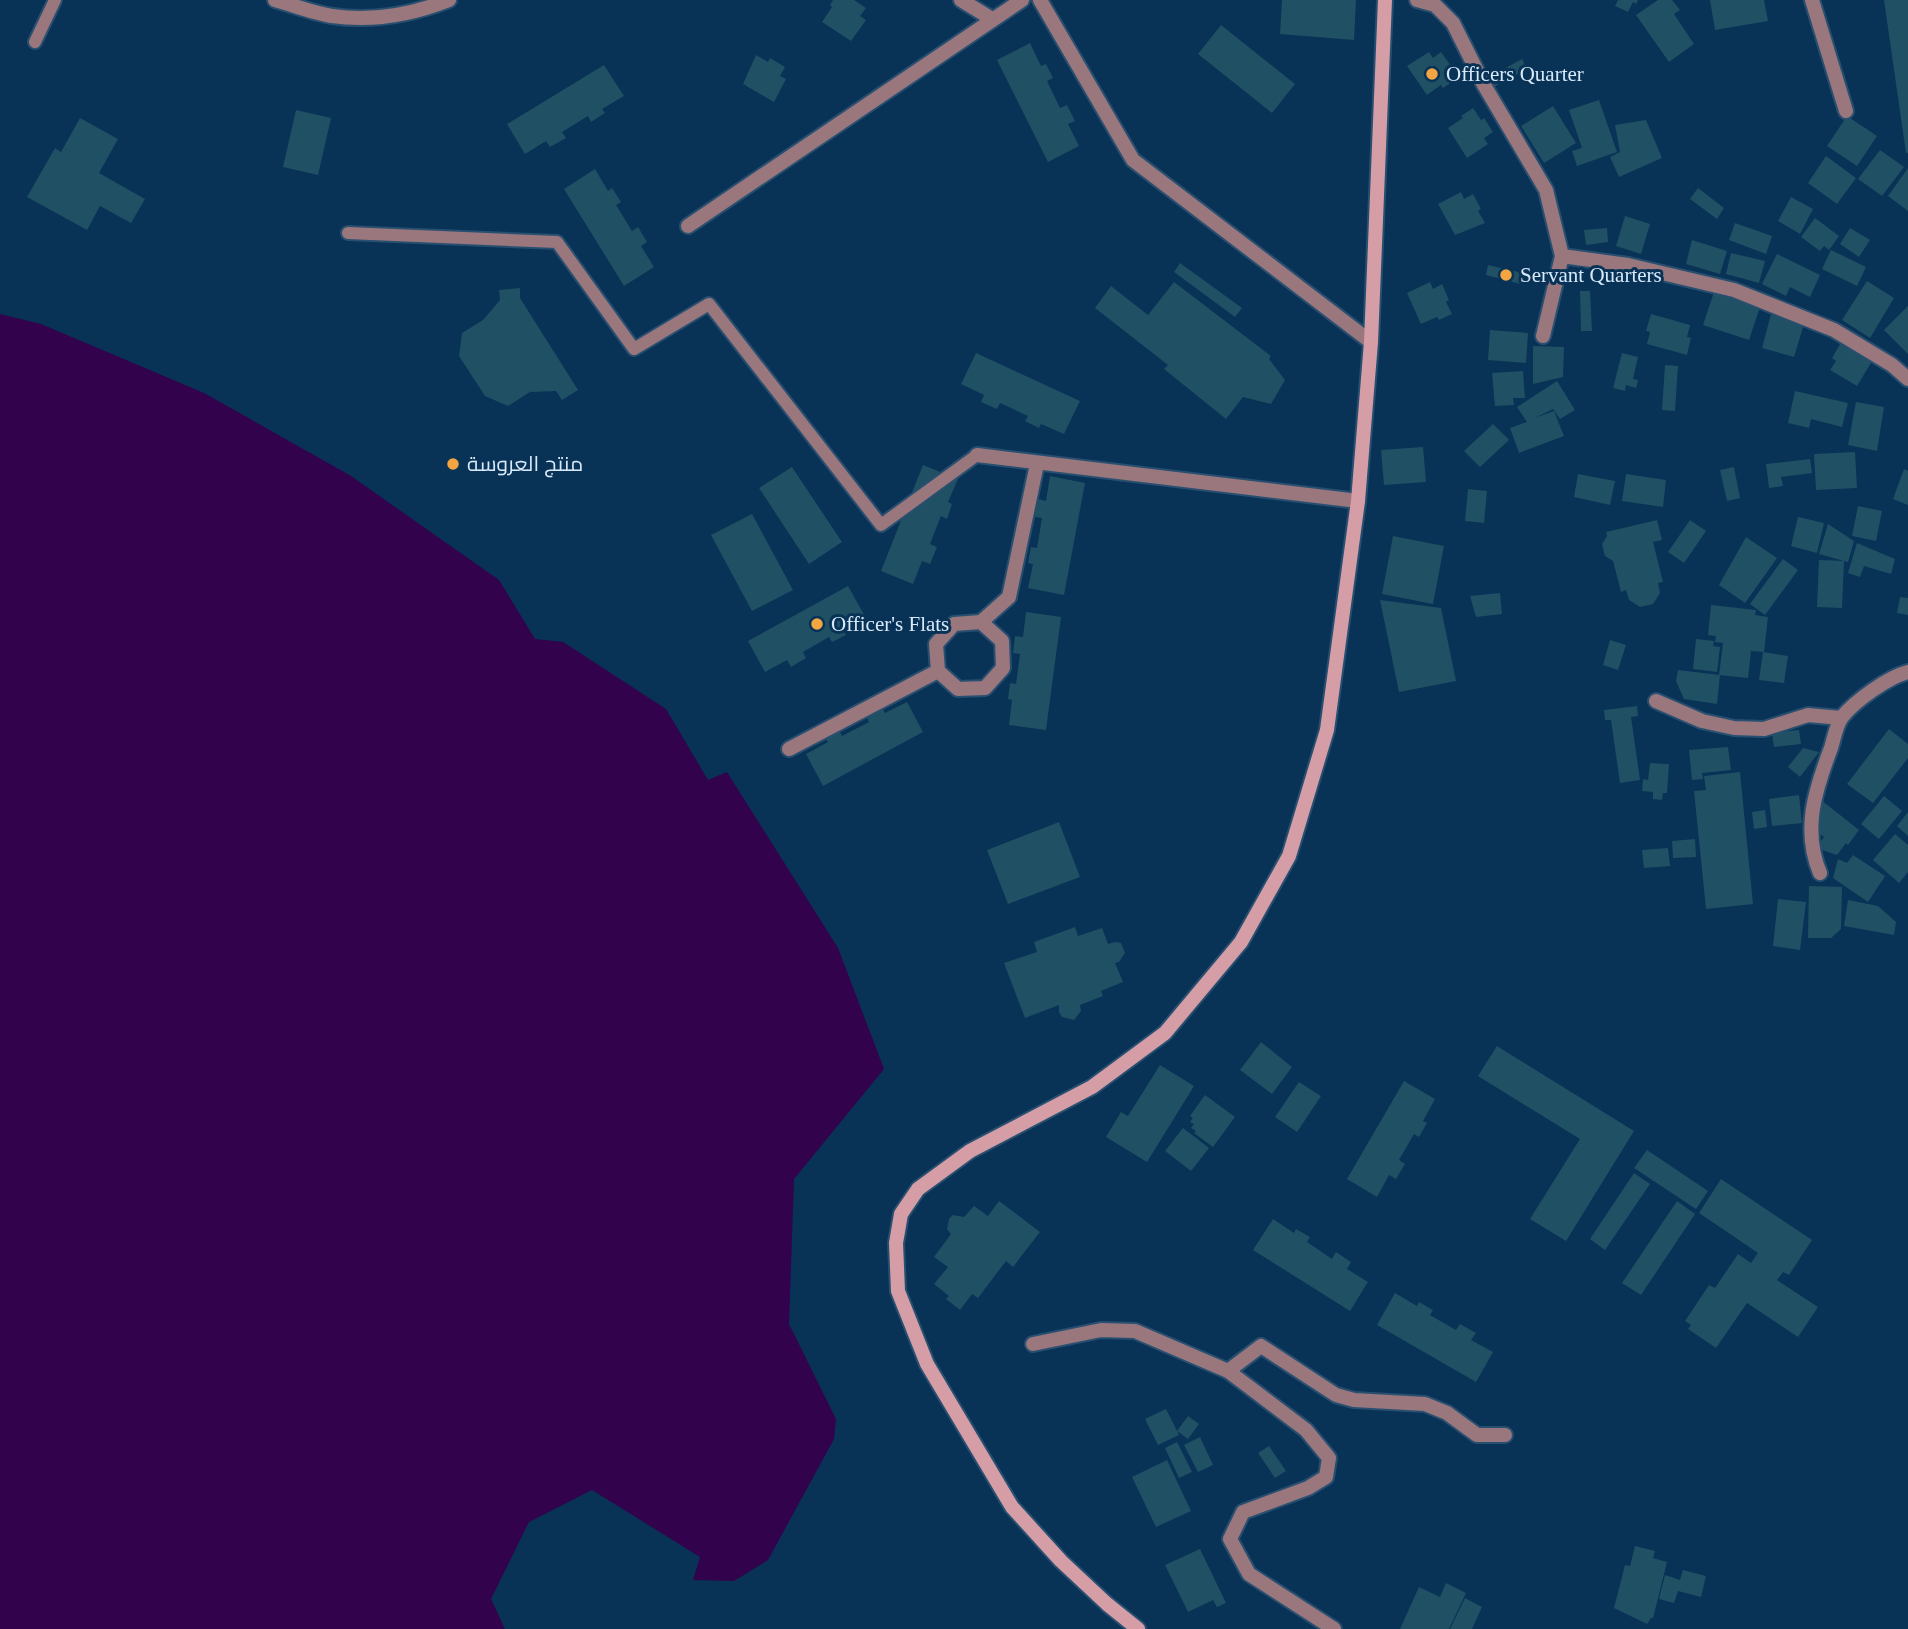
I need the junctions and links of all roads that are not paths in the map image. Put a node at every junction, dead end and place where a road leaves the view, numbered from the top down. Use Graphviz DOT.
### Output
graph roads {
  1 [pos="54,0"];
  2 [pos="275,0"];
  3 [pos="449,0"];
  4 [pos="961,0"];
  5 [pos="1022,0"];
  6 [pos="1040,0"];
  7 [pos="1385,0"];
  8 [pos="1417,0"];
  9 [pos="1812,0"];
  10 [pos="992,19"];
  11 [pos="35,42"];
  12 [pos="1846,111"];
  13 [pos="688,226"];
  14 [pos="348,233"];
  15 [pos="1562,256"];
  16 [pos="1543,336"];
  17 [pos="1371,342"];
  18 [pos="1908,379"];
  19 [pos="977,455"];
  20 [pos="1037,464"];
  21 [pos="1358,501"];
  22 [pos="981,622"];
  23 [pos="938,671"];
  24 [pos="1908,672"];
  25 [pos="1656,701"];
  26 [pos="1842,718"];
  27 [pos="789,749"];
  28 [pos="1820,873"];
  29 [pos="1033,1343"];
  30 [pos="1228,1371"];
  31 [pos="1506,1435"];
  32 [pos="1138,1629"];
  33 [pos="1334,1629"];
  1 -- 11 [label="lane"];
  2 -- 3 [label="street"];
  4 -- 10 [label="street"];
  5 -- 10 [label="street"];
  6 -- 17 [label="street"];
  7 -- 17 [label="main road"];
  8 -- 15 [label="street"];
  9 -- 12 [label="street"];
  10 -- 13 [label="street"];
  14 -- 19 [label="lane"];
  15 -- 16 [label="street"];
  15 -- 18 [label="street"];
  17 -- 21 [label="main road"];
  19 -- 20 [label="street"];
  20 -- 21 [label="street"];
  20 -- 22 [label="street"];
  21 -- 32 [label="main road"];
  22 -- 23 [label="street"];
  22 -- 23 [label="street"];
  23 -- 27 [label="street"];
  24 -- 26 [label="street"];
  25 -- 26 [label="street"];
  26 -- 28 [label="street"];
  29 -- 30 [label="street"];
  30 -- 31 [label="street"];
  30 -- 33 [label="street"];
}
